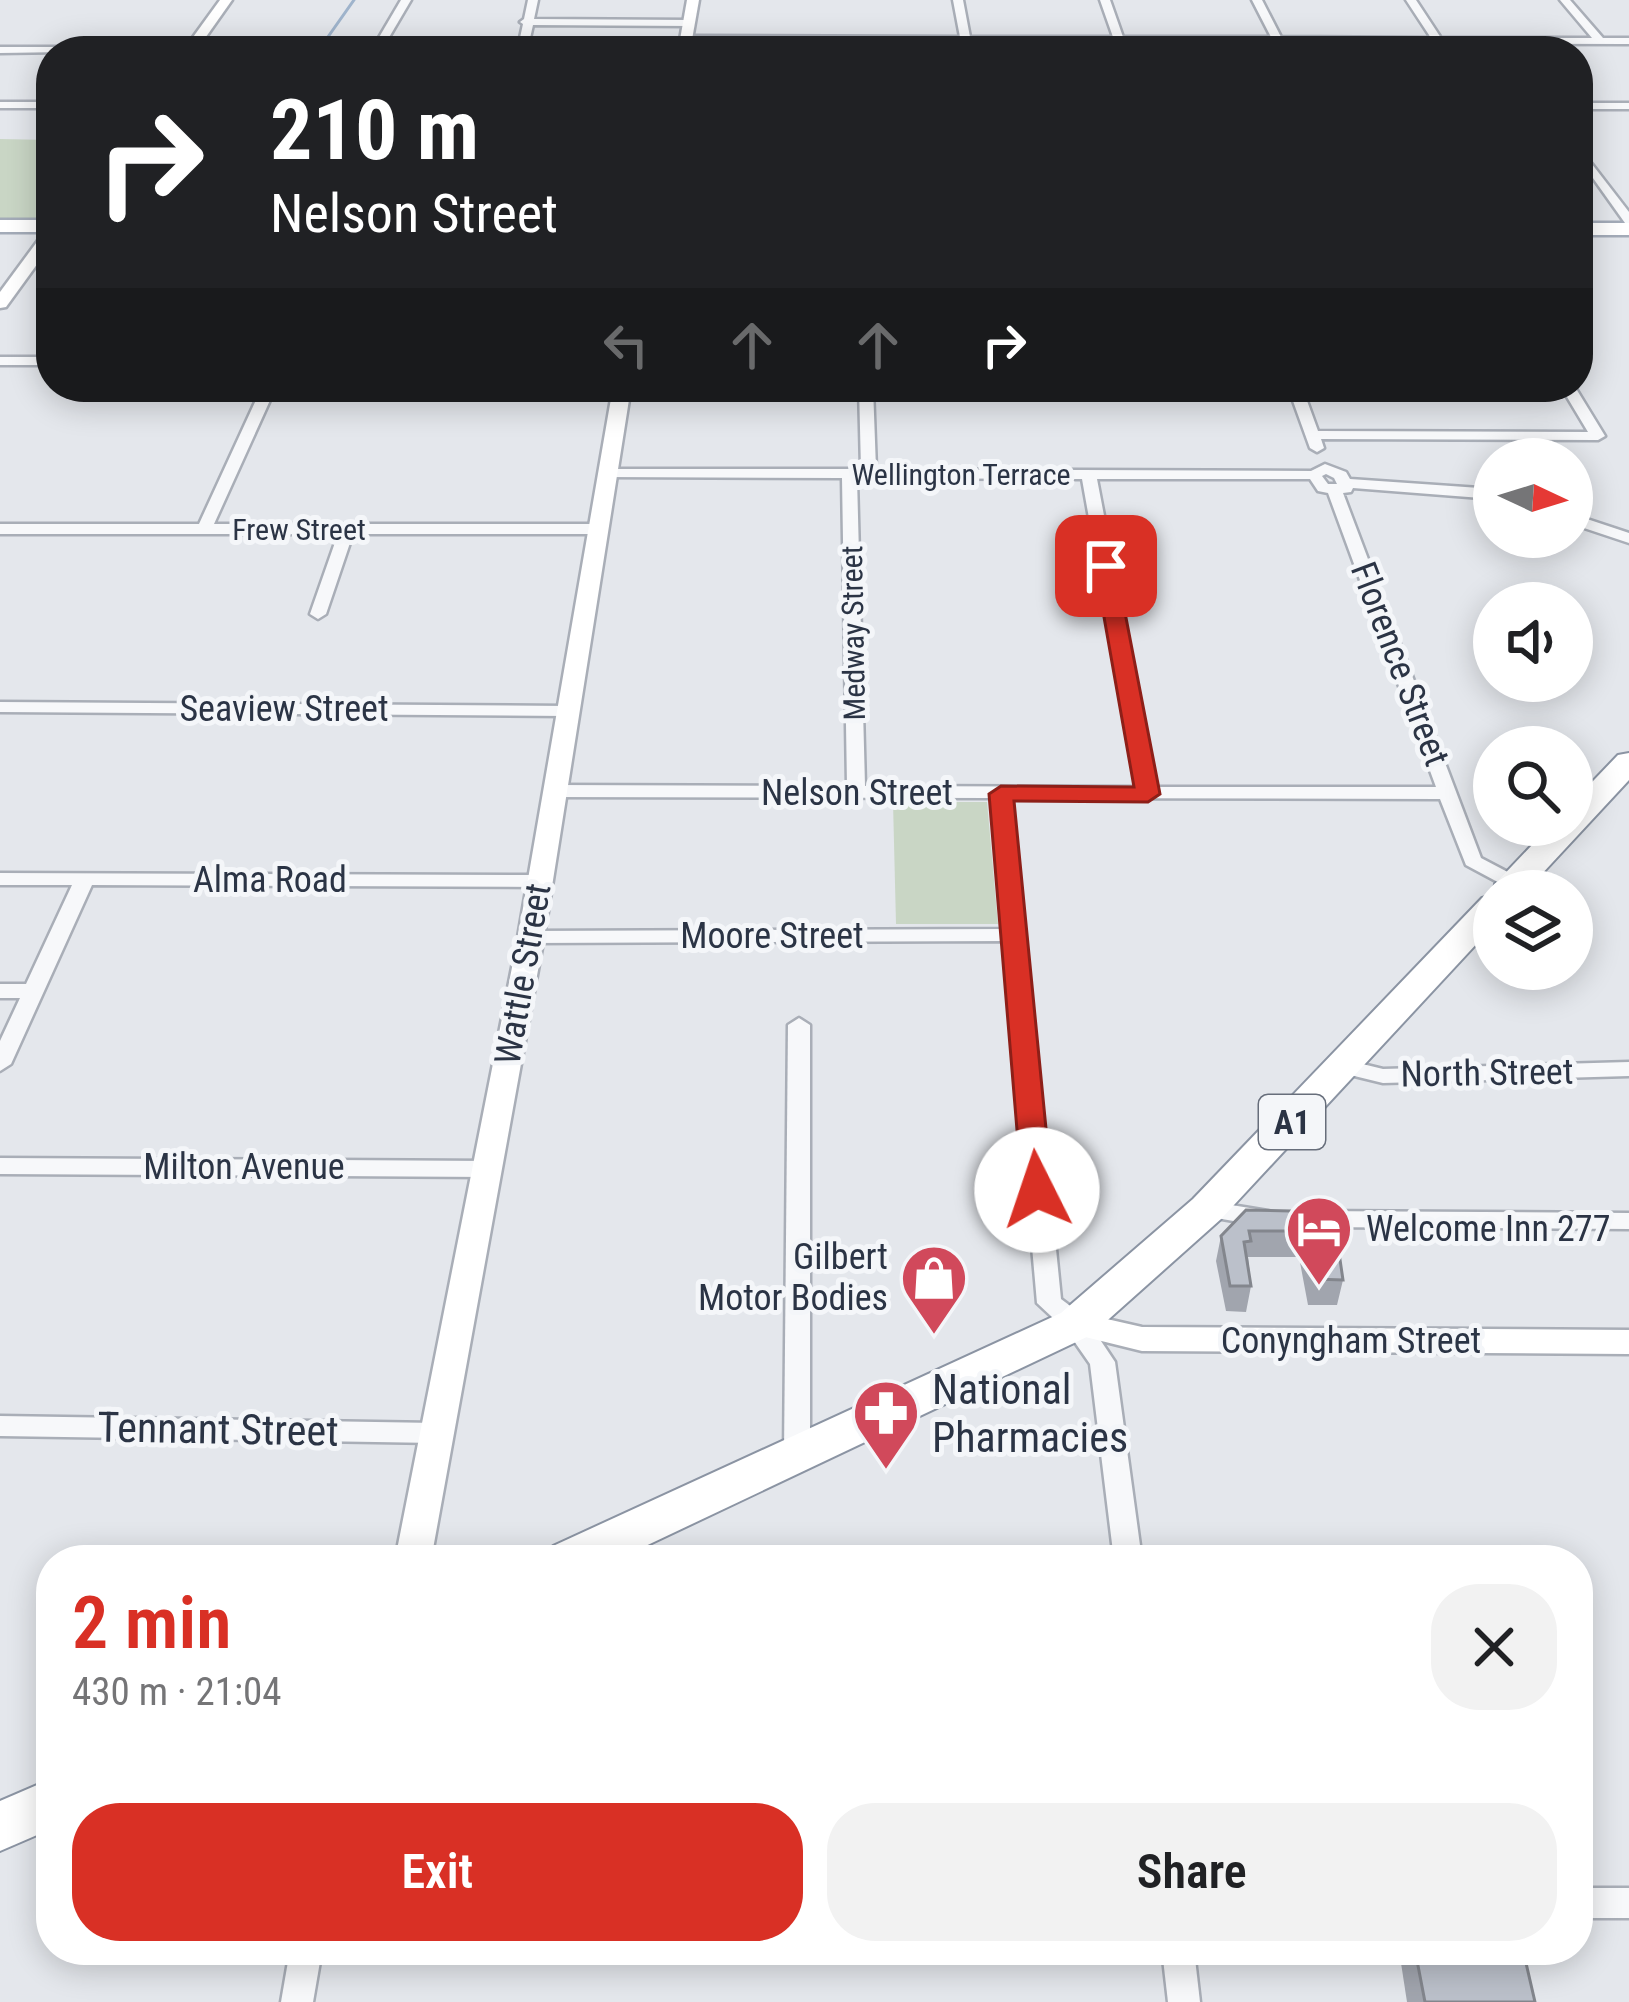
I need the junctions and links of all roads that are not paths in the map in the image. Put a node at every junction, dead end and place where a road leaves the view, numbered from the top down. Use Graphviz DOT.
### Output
graph roads {
  1 [pos="226,0"];
  2 [pos="406,0"];
  3 [pos="533,0"];
  4 [pos="693,0"];
  5 [pos="958,0"];
  6 [pos="1105,0"];
  7 [pos="1257,0"];
  8 [pos="1411,0"];
  9 [pos="1564,0"];
  10 [pos="526,22"];
  11 [pos="689,23"];
  12 [pos="200,36"];
  13 [pos="385,36"];
  14 [pos="527,36"];
  15 [pos="687,36"];
  16 [pos="964,36"];
  17 [pos="1118,36"];
  18 [pos="1276,36"];
  19 [pos="1435,36"];
  20 [pos="1593,40"];
  21 [pos="1598,40"];
  22 [pos="1629,41"];
  23 [pos="0,50"];
  24 [pos="36,50"];
  25 [pos="0,105"];
  26 [pos="36,105"];
  27 [pos="1593,106"];
  28 [pos="1629,106"];
  29 [pos="1593,170"];
  30 [pos="1629,220"];
  31 [pos="0,226"];
  32 [pos="36,229"];
  33 [pos="1593,229"];
  34 [pos="1629,229"];
  35 [pos="36,251"];
  36 [pos="0,303"];
  37 [pos="0,361"];
  38 [pos="36,362"];
  39 [pos="262,402"];
  40 [pos="620,402"];
  41 [pos="865,402"];
  42 [pos="1300,402"];
  43 [pos="1577,402"];
  44 [pos="1312,435"];
  45 [pos="1319,471"];
  46 [pos="608,473"];
  47 [pos="859,474"];
  48 [pos="1089,474"];
  49 [pos="1341,487"];
  50 [pos="1473,493"];
  51 [pos="1593,526"];
  52 [pos="0,529"];
  53 [pos="347,529"];
  54 [pos="598,529"];
  55 [pos="203,530"];
  56 [pos="1629,538"];
  57 [pos="318,614"];
  58 [pos="0,707"];
  59 [pos="567,711"];
  60 [pos="1629,762"];
  61 [pos="553,791"];
  62 [pos="856,793"];
  63 [pos="1448,793"];
  64 [pos="1001,794"];
  65 [pos="1148,794"];
  66 [pos="1593,800"];
  67 [pos="1550,846"];
  68 [pos="1481,870"];
  69 [pos="1527,870"];
  70 [pos="0,879"];
  71 [pos="85,880"];
  72 [pos="539,881"];
  73 [pos="1473,928"];
  74 [pos="1013,935"];
  75 [pos="531,937"];
  76 [pos="0,992"];
  77 [pos="33,992"];
  78 [pos="799,1025"];
  79 [pos="0,1064"];
  80 [pos="1346,1066"];
  81 [pos="1629,1070"];
  82 [pos="0,1166"];
  83 [pos="488,1169"];
  84 [pos="1207,1209"];
  85 [pos="1629,1220"];
  86 [pos="1076,1324"];
  87 [pos="1629,1342"];
  88 [pos="0,1426"];
  89 [pos="436,1432"];
  90 [pos="797,1454"];
  91 [pos="415,1545"];
  92 [pos="602,1545"];
  93 [pos="1125,1545"];
  94 [pos="36,1810"];
  95 [pos="0,1827"];
  96 [pos="1593,1903"];
  97 [pos="1629,1904"];
  98 [pos="303,1965"];
  99 [pos="1180,1965"];
  100 [pos="297,2002"];
  101 [pos="1184,2002"];
  1 -- 12 [label="street"];
  2 -- 13 [label="street"];
  3 -- 10 [label="street"];
  4 -- 11 [label="street"];
  5 -- 16 [label="street"];
  6 -- 17 [label="street"];
  7 -- 18 [label="street"];
  8 -- 19 [label="street"];
  9 -- 21 [label="street"];
  10 -- 11 [label="street"];
  10 -- 14 [label="street"];
  11 -- 15 [label="street"];
  20 -- 21 [label="street"];
  21 -- 22 [label="street"];
  23 -- 24 [label="street"];
  25 -- 26 [label="street"];
  27 -- 28 [label="street"];
  29 -- 30 [label="street"];
  31 -- 32 [label="main road"];
  33 -- 34 [label="main road"];
  35 -- 36 [label="street"];
  37 -- 38 [label="street"];
  39 -- 55 [label="street"];
  40 -- 46 [label="street, Wattle Street"];
  41 -- 47 [label="street, Medway Street"];
  42 -- 44 [label="street"];
  43 -- 44 [label="street"];
  44 -- 45 [label="street"];
  45 -- 48 [label="street, Wellington Terrace"];
  45 -- 49 [label="street"];
  46 -- 47 [label="street, Wellington Terrace"];
  46 -- 54 [label="street, Wattle Street"];
  47 -- 48 [label="street, Wellington Terrace"];
  47 -- 62 [label="street, Medway Street"];
  48 -- 65 [label="street"];
  49 -- 50 [label="street"];
  49 -- 63 [label="street, Florence Street"];
  51 -- 56 [label="street"];
  52 -- 55 [label="street, Frew Street"];
  53 -- 54 [label="street, Frew Street"];
  53 -- 55 [label="street, Frew Street"];
  53 -- 57 [label="street"];
  54 -- 59 [label="street, Wattle Street"];
  58 -- 59 [label="street, Seaview Street"];
  59 -- 61 [label="street, Wattle Street"];
  60 -- 66 [label="highway, A1"];
  61 -- 62 [label="street, Nelson Street"];
  61 -- 72 [label="street, Wattle Street"];
  62 -- 64 [label="street, Nelson Street"];
  63 -- 65 [label="street, Nelson Street"];
  63 -- 68 [label="street, Florence Street"];
  64 -- 65 [label="street, Nelson Street"];
  64 -- 74 [label="street"];
  67 -- 69 [label="highway, A1"];
  70 -- 71 [label="street, Alma Road"];
  71 -- 72 [label="street, Alma Road"];
  71 -- 77 [label="street"];
  72 -- 75 [label="street, Wattle Street"];
  73 -- 80 [label="highway, A1"];
  74 -- 75 [label="street, Moore Street"];
  74 -- 86 [label="street"];
  75 -- 83 [label="street, Wattle Street"];
  76 -- 77 [label="street"];
  77 -- 79 [label="street"];
  78 -- 90 [label="street"];
  80 -- 81 [label="street, North Street"];
  80 -- 84 [label="highway, A1"];
  82 -- 83 [label="street, Milton Avenue"];
  83 -- 89 [label="street, Wattle Street"];
  84 -- 85 [label="street"];
  84 -- 86 [label="highway, A1"];
  86 -- 87 [label="street, Conyngham Street"];
  86 -- 90 [label="highway, A1"];
  86 -- 93 [label="street"];
  88 -- 89 [label="street, Tennant Street"];
  89 -- 91 [label="street, Wattle Street"];
  90 -- 92 [label="highway, A1"];
  94 -- 95 [label="highway"];
  96 -- 97 [label="street"];
  98 -- 100 [label="street"];
  99 -- 101 [label="street"];
}
